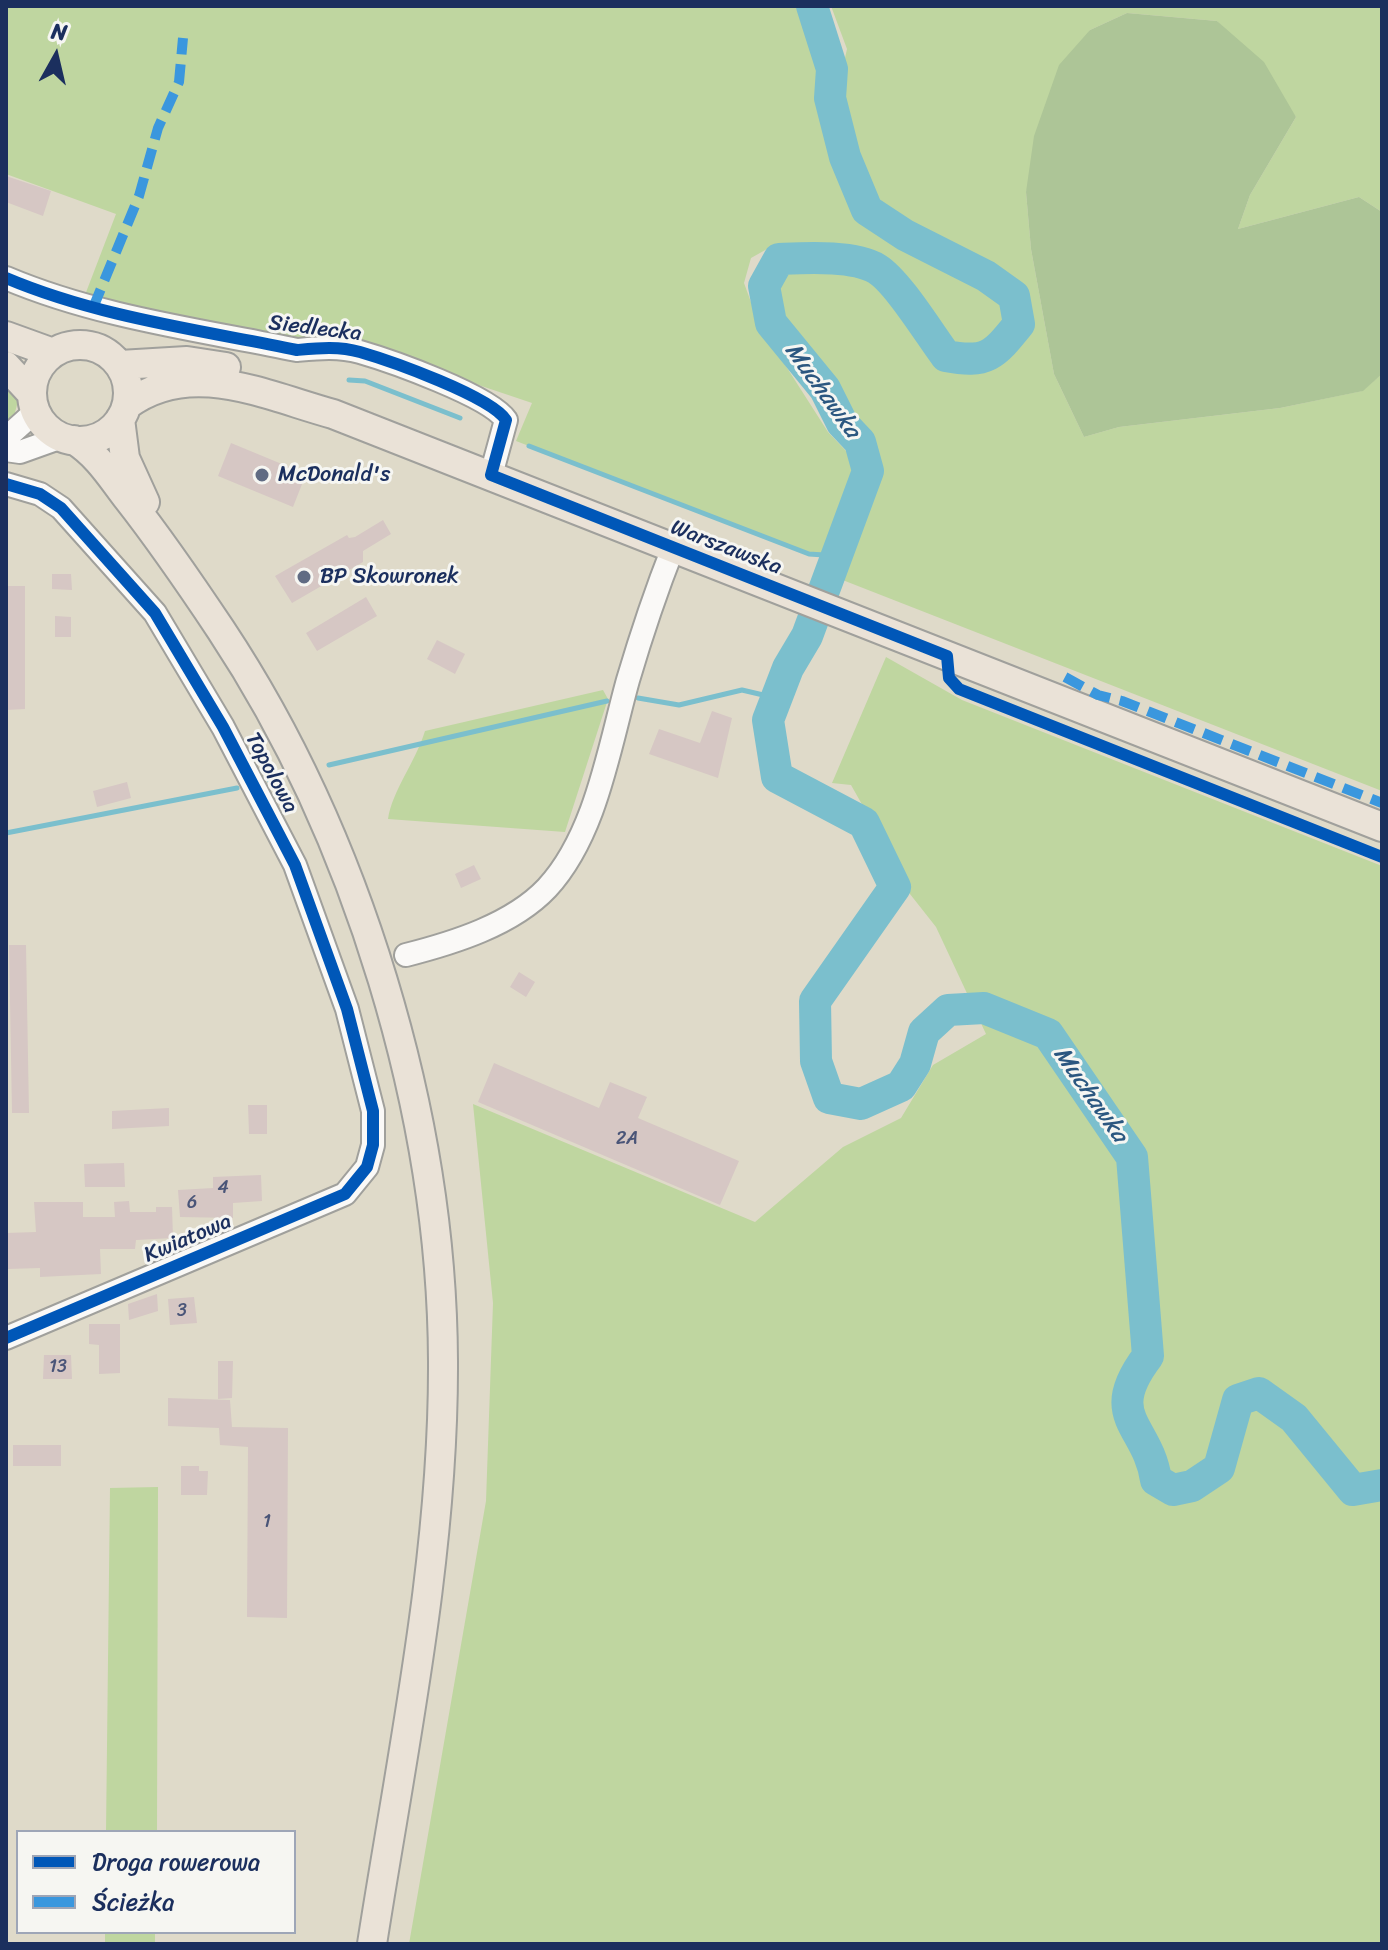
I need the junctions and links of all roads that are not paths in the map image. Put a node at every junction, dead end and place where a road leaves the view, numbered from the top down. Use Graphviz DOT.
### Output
graph roads {
  1 [pos="6,278"];
  2 [pos="6,336"];
  3 [pos="53,353"];
  4 [pos="120,365"];
  5 [pos="6,366"];
  6 [pos="34,402"];
  7 [pos="123,412"];
  8 [pos="333,414"];
  9 [pos="68,439"];
  10 [pos="11,447"];
  11 [pos="491,475"];
  12 [pos="6,484"];
  13 [pos="40,494"];
  14 [pos="673,548"];
  15 [pos="173,557"];
  16 [pos="1382,827"];
  17 [pos="406,955"];
  18 [pos="370,1158"];
  19 [pos="6,1338"];
  20 [pos="372,1944"];
  1 -- 11 [label="street, Siedlecka"];
  2 -- 3 [label="main road"];
  3 -- 4 [label="main road"];
  3 -- 6 [label="main road"];
  4 -- 7 [label="main road"];
  4 -- 8 [label="main road, Warszawska"];
  5 -- 6 [label="main road"];
  6 -- 9 [label="main road"];
  6 -- 10 [label="street"];
  7 -- 8 [label="main road, Warszawska"];
  7 -- 9 [label="main road"];
  7 -- 15 [label="main road"];
  8 -- 11 [label="main road, Warszawska"];
  9 -- 10 [label="street"];
  9 -- 15 [label="main road"];
  10 -- 13 [label="street, Topolowa"];
  11 -- 14 [label="main road, Warszawska"];
  12 -- 13 [label="street, Topolowa"];
  13 -- 18 [label="street, Topolowa"];
  14 -- 16 [label="main road, Warszawska"];
  14 -- 17 [label="street"];
  15 -- 20 [label="main road"];
  18 -- 19 [label="street, Kwiatowa"];
}
